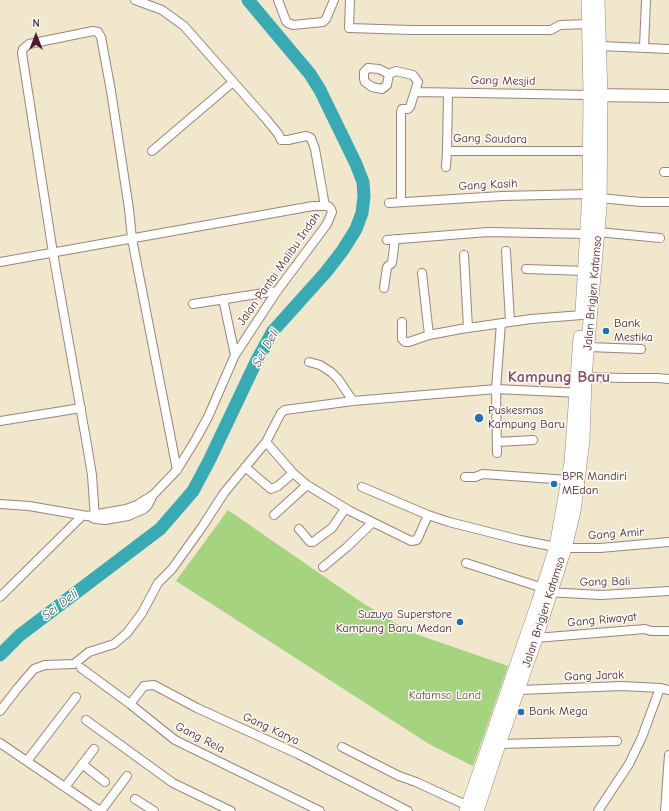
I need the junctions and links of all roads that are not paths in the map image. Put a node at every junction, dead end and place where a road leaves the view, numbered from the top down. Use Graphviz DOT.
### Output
graph roads {
  1 [pos="135,0"];
  2 [pos="278,0"];
  3 [pos="334,0"];
  4 [pos="350,0"];
  5 [pos="588,0"];
  6 [pos="598,0"];
  7 [pos="646,0"];
  8 [pos="589,24"];
  9 [pos="600,46"];
  10 [pos="644,47"];
  11 [pos="669,49"];
  12 [pos="389,74"];
  13 [pos="233,82"];
  14 [pos="416,92"];
  15 [pos="448,93"];
  16 [pos="596,95"];
  17 [pos="669,96"];
  18 [pos="152,151"];
  19 [pos="447,151"];
  20 [pos="589,151"];
  21 [pos="446,168"];
  22 [pos="595,196"];
  23 [pos="401,202"];
  24 [pos="669,202"];
  25 [pos="389,203"];
  26 [pos="325,206"];
  27 [pos="593,233"];
  28 [pos="660,238"];
  29 [pos="132,239"];
  30 [pos="506,251"];
  31 [pos="53,253"];
  32 [pos="464,254"];
  33 [pos="0,262"];
  34 [pos="526,269"];
  35 [pos="585,271"];
  36 [pos="422,273"];
  37 [pos="384,288"];
  38 [pos="277,291"];
  39 [pos="223,300"];
  40 [pos="193,304"];
  41 [pos="582,315"];
  42 [pos="402,322"];
  43 [pos="510,322"];
  44 [pos="501,323"];
  45 [pos="468,328"];
  46 [pos="429,335"];
  47 [pos="588,347"];
  48 [pos="641,349"];
  49 [pos="235,355"];
  50 [pos="309,362"];
  51 [pos="581,376"];
  52 [pos="669,379"];
  53 [pos="496,389"];
  54 [pos="580,393"];
  55 [pos="353,401"];
  56 [pos="81,408"];
  57 [pos="0,421"];
  58 [pos="533,440"];
  59 [pos="266,442"];
  60 [pos="497,442"];
  61 [pos="497,453"];
  62 [pos="245,467"];
  63 [pos="177,470"];
  64 [pos="294,473"];
  65 [pos="465,477"];
  66 [pos="568,480"];
  67 [pos="307,485"];
  68 [pos="362,487"];
  69 [pos="0,504"];
  70 [pos="345,509"];
  71 [pos="274,515"];
  72 [pos="428,515"];
  73 [pos="90,516"];
  74 [pos="372,523"];
  75 [pos="299,529"];
  76 [pos="669,542"];
  77 [pos="560,547"];
  78 [pos="466,563"];
  79 [pos="323,567"];
  80 [pos="545,591"];
  81 [pos="669,591"];
  82 [pos="0,597"];
  83 [pos="539,613"];
  84 [pos="669,631"];
  85 [pos="536,638"];
  86 [pos="81,668"];
  87 [pos="660,688"];
  88 [pos="519,690"];
  89 [pos="669,690"];
  90 [pos="76,697"];
  91 [pos="130,704"];
  92 [pos="0,711"];
  93 [pos="86,720"];
  94 [pos="617,741"];
  95 [pos="0,743"];
  96 [pos="499,744"];
  97 [pos="342,747"];
  98 [pos="94,749"];
  99 [pos="669,755"];
  100 [pos="27,761"];
  101 [pos="82,764"];
  102 [pos="127,776"];
  103 [pos="105,782"];
  104 [pos="65,788"];
  105 [pos="135,799"];
  106 [pos="471,809"];
  107 [pos="100,811"];
  108 [pos="154,811"];
  109 [pos="231,811"];
  110 [pos="320,811"];
  111 [pos="408,811"];
  112 [pos="598,811"];
  113 [pos="665,811"];
  1 -- 13 [label="street"];
  2 -- 3 [label="street"];
  4 -- 8 [label="street"];
  5 -- 8 [label="main road, Jalan Brigjen Katamso"];
  6 -- 9 [label="main road, Jalan Brigjen Katamso"];
  7 -- 10 [label="street"];
  8 -- 16 [label="main road, Jalan Brigjen Katamso"];
  9 -- 10 [label="street"];
  9 -- 16 [label="main road, Jalan Brigjen Katamso"];
  10 -- 11 [label="street"];
  12 -- 14 [label="street"];
  13 -- 18 [label="street"];
  13 -- 26 [label="street"];
  14 -- 15 [label="street, Gang Mesjid"];
  14 -- 23 [label="street"];
  15 -- 16 [label="street, Gang Mesjid"];
  15 -- 19 [label="street, Gang Saudara"];
  16 -- 17 [label="street"];
  16 -- 20 [label="main road, Jalan Brigjen Katamso"];
  16 -- 22 [label="main road, Jalan Brigjen Katamso"];
  19 -- 20 [label="street, Gang Saudara"];
  19 -- 21 [label="street"];
  20 -- 22 [label="main road, Jalan Brigjen Katamso"];
  22 -- 23 [label="street, Gang Kasih"];
  22 -- 24 [label="street, Gang Kasih"];
  22 -- 27 [label="main road, Jalan Brigjen Katamso"];
  23 -- 25 [label="street, Gang Kasih"];
  26 -- 29 [label="street, Jalan Pantai Malibu Indah"];
  26 -- 38 [label="street, Jalan Pantai Malibu Indah"];
  27 -- 28 [label="street"];
  27 -- 35 [label="main road, Jalan Brigjen Katamso"];
  27 -- 37 [label="street"];
  27 -- 47 [label="main road, Jalan Brigjen Katamso"];
  29 -- 31 [label="street, Jalan Pantai Malibu Indah"];
  29 -- 31 [label="street"];
  29 -- 63 [label="street"];
  30 -- 43 [label="street"];
  31 -- 33 [label="street, Jalan Pantai Malibu Indah"];
  31 -- 56 [label="street"];
  32 -- 45 [label="street"];
  34 -- 35 [label="street"];
  35 -- 41 [label="main road, Jalan Brigjen Katamso"];
  36 -- 46 [label="street"];
  38 -- 39 [label="street"];
  38 -- 49 [label="street, Jalan Pantai Malibu Indah"];
  39 -- 40 [label="street"];
  39 -- 49 [label="street"];
  41 -- 43 [label="street"];
  41 -- 51 [label="main road, Jalan Brigjen Katamso"];
  42 -- 46 [label="street"];
  43 -- 44 [label="street"];
  44 -- 45 [label="street"];
  44 -- 53 [label="street"];
  45 -- 46 [label="street"];
  47 -- 48 [label="street"];
  47 -- 51 [label="main road, Jalan Brigjen Katamso"];
  49 -- 63 [label="street, Jalan Pantai Malibu Indah"];
  50 -- 55 [label="street"];
  51 -- 52 [label="street"];
  51 -- 54 [label="main road, Jalan Brigjen Katamso"];
  53 -- 54 [label="street"];
  53 -- 55 [label="street"];
  53 -- 60 [label="street"];
  54 -- 66 [label="main road, Jalan Brigjen Katamso"];
  54 -- 77 [label="main road, Jalan Brigjen Katamso"];
  55 -- 59 [label="street"];
  56 -- 57 [label="street"];
  56 -- 73 [label="street"];
  58 -- 60 [label="street"];
  59 -- 62 [label="street"];
  59 -- 64 [label="street"];
  60 -- 61 [label="street"];
  62 -- 64 [label="street"];
  62 -- 92 [label="street"];
  63 -- 73 [label="street, Jalan Pantai Malibu Indah"];
  64 -- 67 [label="street"];
  65 -- 66 [label="street"];
  66 -- 77 [label="main road, Jalan Brigjen Katamso"];
  67 -- 70 [label="street"];
  67 -- 71 [label="street"];
  68 -- 72 [label="street, Gang Amir"];
  69 -- 73 [label="street, Jalan Pantai Malibu Indah"];
  70 -- 74 [label="street"];
  70 -- 75 [label="street"];
  72 -- 74 [label="street"];
  72 -- 77 [label="street, Gang Amir"];
  73 -- 82 [label="street"];
  74 -- 79 [label="street"];
  76 -- 77 [label="street, Gang Amir"];
  77 -- 80 [label="main road, Jalan Brigjen Katamso"];
  78 -- 80 [label="street, Gang Bali"];
  80 -- 81 [label="street, Gang Bali"];
  80 -- 83 [label="main road, Jalan Brigjen Katamso"];
  83 -- 85 [label="main road, Jalan Brigjen Katamso"];
  83 -- 106 [label="main road, Jalan Brigjen Katamso"];
  84 -- 85 [label="street, Gang Riwayat"];
  85 -- 88 [label="main road, Jalan Brigjen Katamso"];
  86 -- 91 [label="street, Gang Rela"];
  87 -- 88 [label="street, Gang Jarak"];
  87 -- 89 [label="street, Gang Jarak"];
  87 -- 112 [label="street"];
  88 -- 96 [label="main road, Jalan Brigjen Katamso"];
  90 -- 100 [label="street"];
  91 -- 110 [label="street, Gang Rela"];
  91 -- 111 [label="street, Gang Karya"];
  93 -- 109 [label="street"];
  94 -- 96 [label="street"];
  95 -- 100 [label="street"];
  96 -- 106 [label="main road, Jalan Brigjen Katamso"];
  97 -- 106 [label="street"];
  98 -- 101 [label="street"];
  99 -- 113 [label="street"];
  100 -- 104 [label="street"];
  101 -- 103 [label="street"];
  101 -- 104 [label="street"];
  102 -- 107 [label="street"];
  104 -- 107 [label="street"];
  105 -- 108 [label="street"];
}
